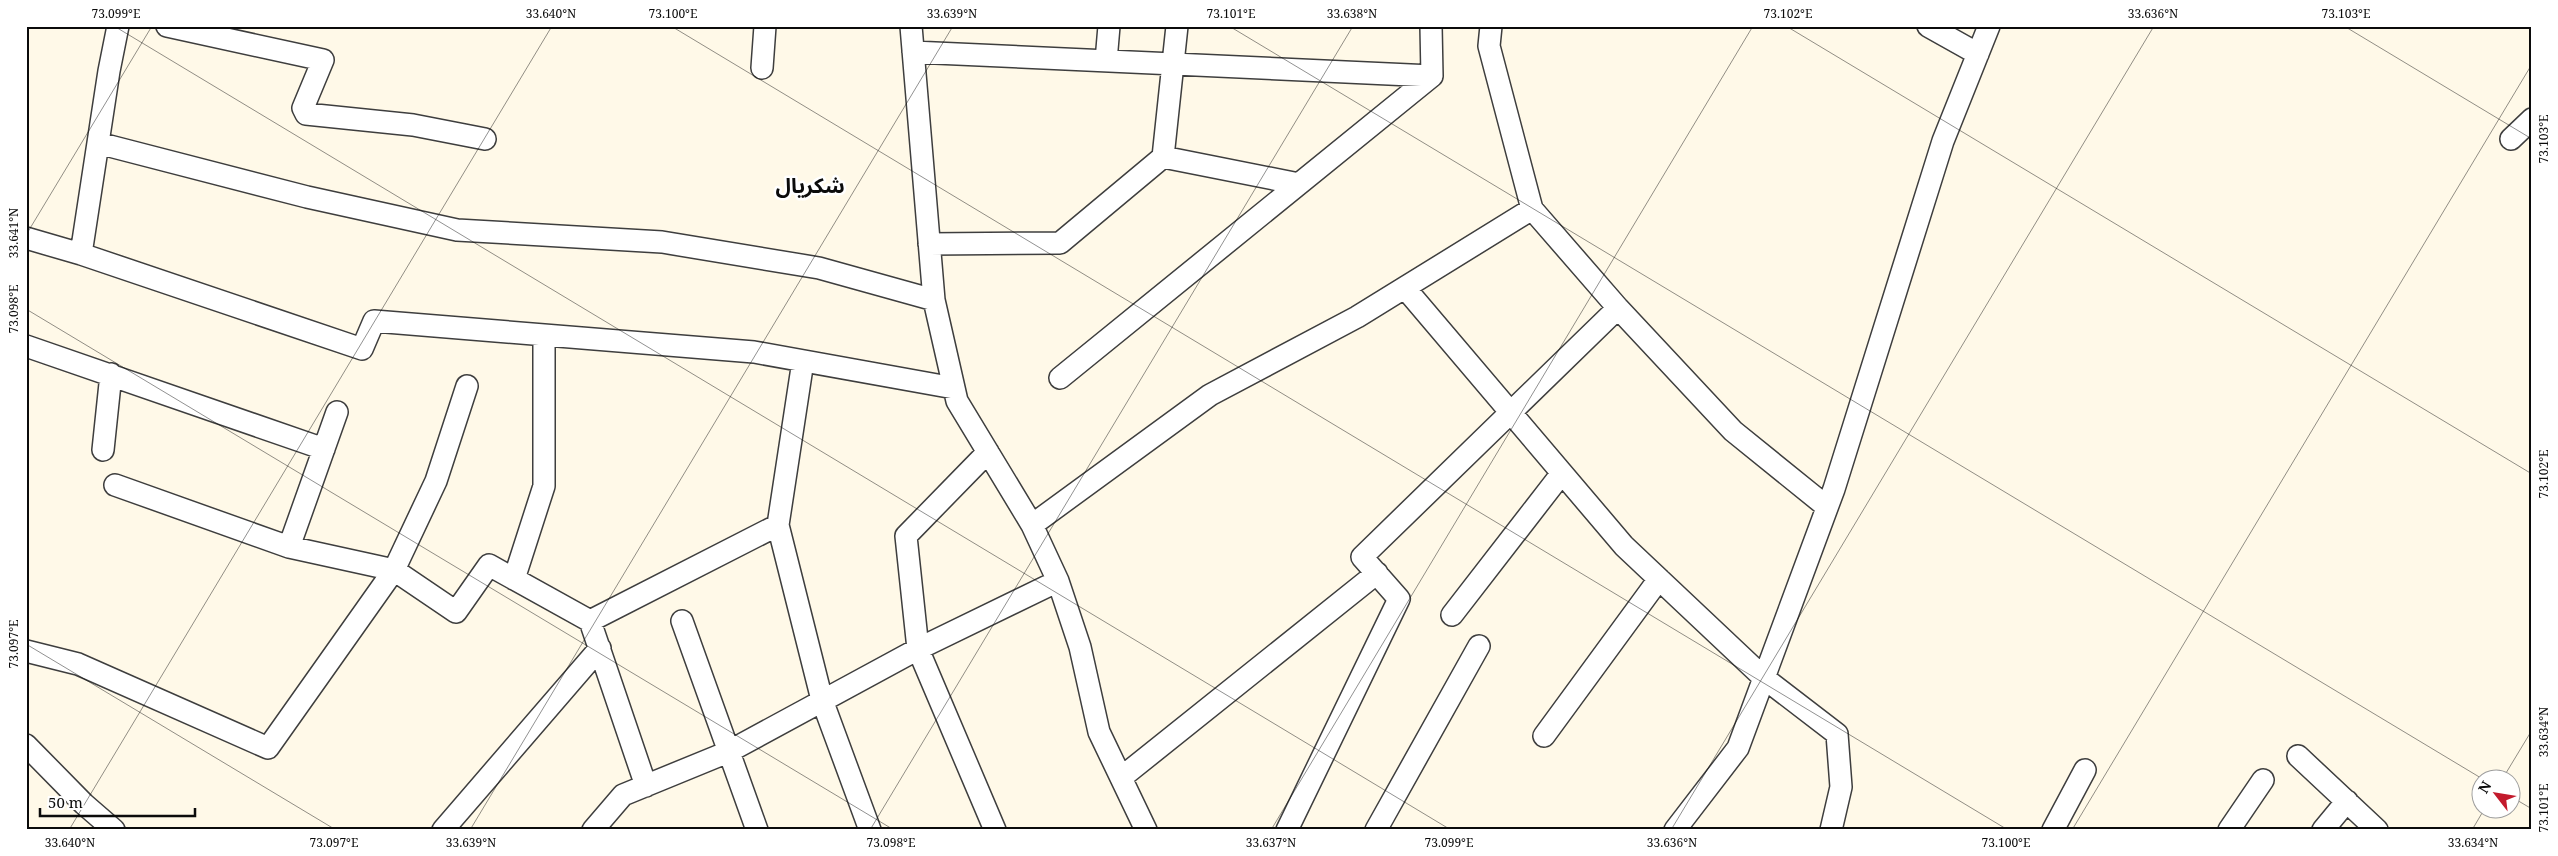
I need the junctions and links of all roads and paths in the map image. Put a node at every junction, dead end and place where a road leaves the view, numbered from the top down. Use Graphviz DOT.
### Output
graph roads {
  1 [pos="118,26"];
  2 [pos="167,26"];
  3 [pos="765,26"];
  4 [pos="911,26"];
  5 [pos="1108,26"];
  6 [pos="1177,26"];
  7 [pos="1431,26"];
  8 [pos="1491,26"];
  9 [pos="1928,26"];
  10 [pos="1988,26"];
  11 [pos="913,52"];
  12 [pos="1978,54"];
  13 [pos="1106,61"];
  14 [pos="1174,64"];
  15 [pos="762,68"];
  16 [pos="1432,76"];
  17 [pos="2532,118"];
  18 [pos="485,139"];
  19 [pos="2511,139"];
  20 [pos="98,143"];
  21 [pos="1163,157"];
  22 [pos="1299,184"];
  23 [pos="1532,209"];
  24 [pos="26,238"];
  25 [pos="929,244"];
  26 [pos="82,254"];
  27 [pos="1405,288"];
  28 [pos="934,300"];
  29 [pos="1618,308"];
  30 [pos="544,335"];
  31 [pos="26,346"];
  32 [pos="803,361"];
  33 [pos="111,374"];
  34 [pos="1060,378"];
  35 [pos="467,386"];
  36 [pos="954,388"];
  37 [pos="337,412"];
  38 [pos="1511,412"];
  39 [pos="324,449"];
  40 [pos="103,450"];
  41 [pos="988,452"];
  42 [pos="1562,473"];
  43 [pos="115,485"];
  44 [pos="1827,507"];
  45 [pos="778,525"];
  46 [pos="1032,525"];
  47 [pos="289,547"];
  48 [pos="394,570"];
  49 [pos="1377,573"];
  50 [pos="514,579"];
  51 [pos="1659,579"];
  52 [pos="1058,581"];
  53 [pos="1452,615"];
  54 [pos="590,621"];
  55 [pos="682,621"];
  56 [pos="1480,646"];
  57 [pos="600,648"];
  58 [pos="918,649"];
  59 [pos="26,651"];
  60 [pos="1764,678"];
  61 [pos="822,700"];
  62 [pos="1544,736"];
  63 [pos="26,745"];
  64 [pos="728,752"];
  65 [pos="2298,756"];
  66 [pos="2085,770"];
  67 [pos="1122,777"];
  68 [pos="2264,780"];
  69 [pos="646,786"];
  70 [pos="2347,801"];
  71 [pos="114,830"];
  72 [pos="443,830"];
  73 [pos="593,830"];
  74 [pos="757,830"];
  75 [pos="870,830"];
  76 [pos="995,830"];
  77 [pos="1146,830"];
  78 [pos="1287,830"];
  79 [pos="1376,830"];
  80 [pos="1675,830"];
  81 [pos="1831,830"];
  82 [pos="2053,830"];
  83 [pos="2228,830"];
  84 [pos="2323,830"];
  85 [pos="2377,830"];
  1 -- 20 [label="street"];
  2 -- 18 [label="street"];
  3 -- 15 [label="street"];
  4 -- 11 [label="street"];
  5 -- 13 [label="street"];
  6 -- 14 [label="street"];
  7 -- 16 [label="street"];
  8 -- 23 [label="street"];
  9 -- 12 [label="street"];
  10 -- 12 [label="street"];
  11 -- 13 [label="street"];
  11 -- 25 [label="street"];
  12 -- 44 [label="street"];
  13 -- 14 [label="street"];
  14 -- 16 [label="street"];
  14 -- 21 [label="street"];
  16 -- 22 [label="street"];
  17 -- 19 [label="street"];
  20 -- 26 [label="street"];
  20 -- 28 [label="street"];
  21 -- 22 [label="street"];
  21 -- 25 [label="street"];
  22 -- 34 [label="street"];
  23 -- 27 [label="street"];
  23 -- 29 [label="street"];
  24 -- 26 [label="street"];
  25 -- 28 [label="street"];
  26 -- 30 [label="street"];
  27 -- 38 [label="street"];
  27 -- 46 [label="street"];
  28 -- 36 [label="street"];
  29 -- 38 [label="street"];
  29 -- 44 [label="street"];
  30 -- 32 [label="street"];
  30 -- 50 [label="street"];
  31 -- 33 [label="street"];
  32 -- 36 [label="street"];
  32 -- 45 [label="street"];
  33 -- 39 [label="street"];
  33 -- 40 [label="street"];
  35 -- 48 [label="street"];
  36 -- 41 [label="street"];
  37 -- 39 [label="street"];
  38 -- 42 [label="street"];
  38 -- 49 [label="street"];
  39 -- 47 [label="street"];
  41 -- 46 [label="street"];
  41 -- 58 [label="street"];
  42 -- 51 [label="street"];
  42 -- 53 [label="street"];
  43 -- 47 [label="street"];
  44 -- 60 [label="street"];
  45 -- 54 [label="street"];
  45 -- 61 [label="street"];
  46 -- 52 [label="street"];
  47 -- 48 [label="street"];
  48 -- 50 [label="street"];
  48 -- 59 [label="street"];
  49 -- 67 [label="street"];
  49 -- 78 [label="street"];
  50 -- 54 [label="street"];
  51 -- 60 [label="street"];
  51 -- 62 [label="street"];
  52 -- 58 [label="street"];
  52 -- 67 [label="street"];
  54 -- 57 [label="street"];
  55 -- 64 [label="street"];
  56 -- 79 [label="street"];
  57 -- 69 [label="street"];
  57 -- 72 [label="street"];
  58 -- 61 [label="street"];
  58 -- 76 [label="street"];
  60 -- 80 [label="street"];
  60 -- 81 [label="street"];
  61 -- 64 [label="street"];
  61 -- 75 [label="street"];
  63 -- 71 [label="street"];
  64 -- 69 [label="street"];
  64 -- 74 [label="street"];
  65 -- 70 [label="street"];
  66 -- 82 [label="street"];
  67 -- 77 [label="street"];
  68 -- 83 [label="street"];
  69 -- 73 [label="street"];
  70 -- 84 [label="street"];
  70 -- 85 [label="street"];
}
